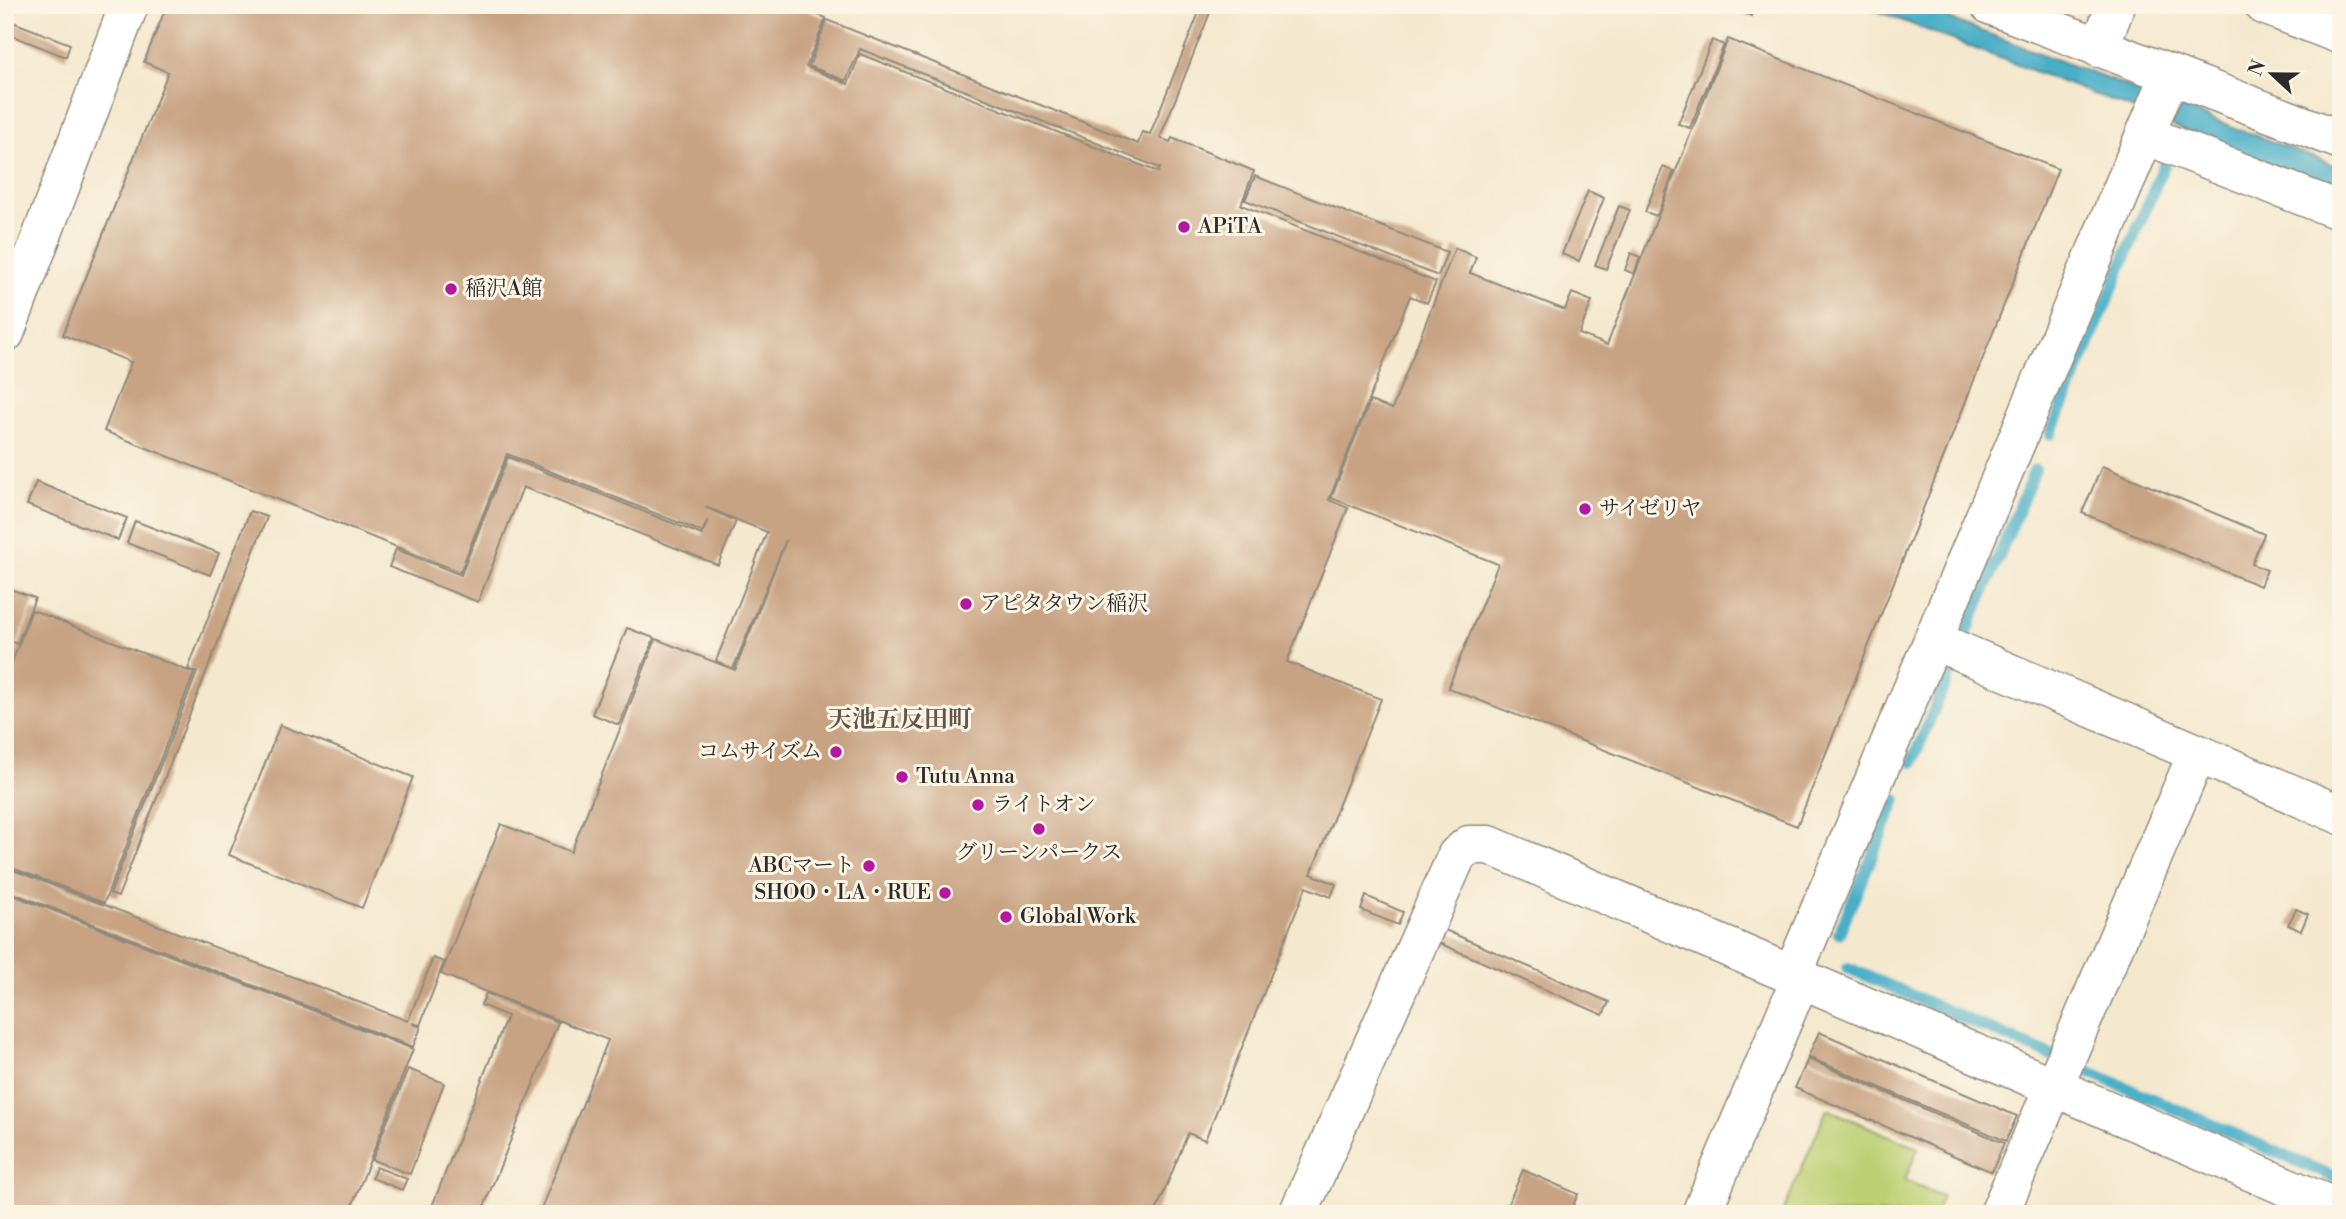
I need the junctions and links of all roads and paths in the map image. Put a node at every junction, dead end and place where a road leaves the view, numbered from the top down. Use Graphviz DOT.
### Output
graph roads {
  1 [pos="129,5"];
  2 [pos="1990,5"];
  3 [pos="2116,5"];
  4 [pos="2264,5"];
  5 [pos="2308,13"];
  6 [pos="2341,35"];
  7 [pos="2099,48"];
  8 [pos="2157,107"];
  9 [pos="2341,140"];
  10 [pos="2341,211"];
  11 [pos="5,333"];
  12 [pos="1933,640"];
  13 [pos="2197,754"];
  14 [pos="2341,815"];
  15 [pos="1797,976"];
  16 [pos="2054,1087"];
  17 [pos="2341,1210"];
  18 [pos="1298,1214"];
  19 [pos="1700,1214"];
  20 [pos="2000,1214"];
  1 -- 11 [label="street"];
  2 -- 7 [label="street"];
  3 -- 7 [label="street"];
  4 -- 5 [label="street"];
  5 -- 6 [label="street"];
  7 -- 8 [label="street"];
  8 -- 9 [label="street"];
  8 -- 10 [label="street"];
  8 -- 12 [label="street"];
  12 -- 13 [label="street"];
  12 -- 15 [label="street"];
  13 -- 14 [label="street"];
  13 -- 16 [label="street"];
  15 -- 16 [label="street"];
  15 -- 18 [label="street"];
  15 -- 19 [label="street"];
  16 -- 17 [label="street"];
  16 -- 20 [label="street"];
}
